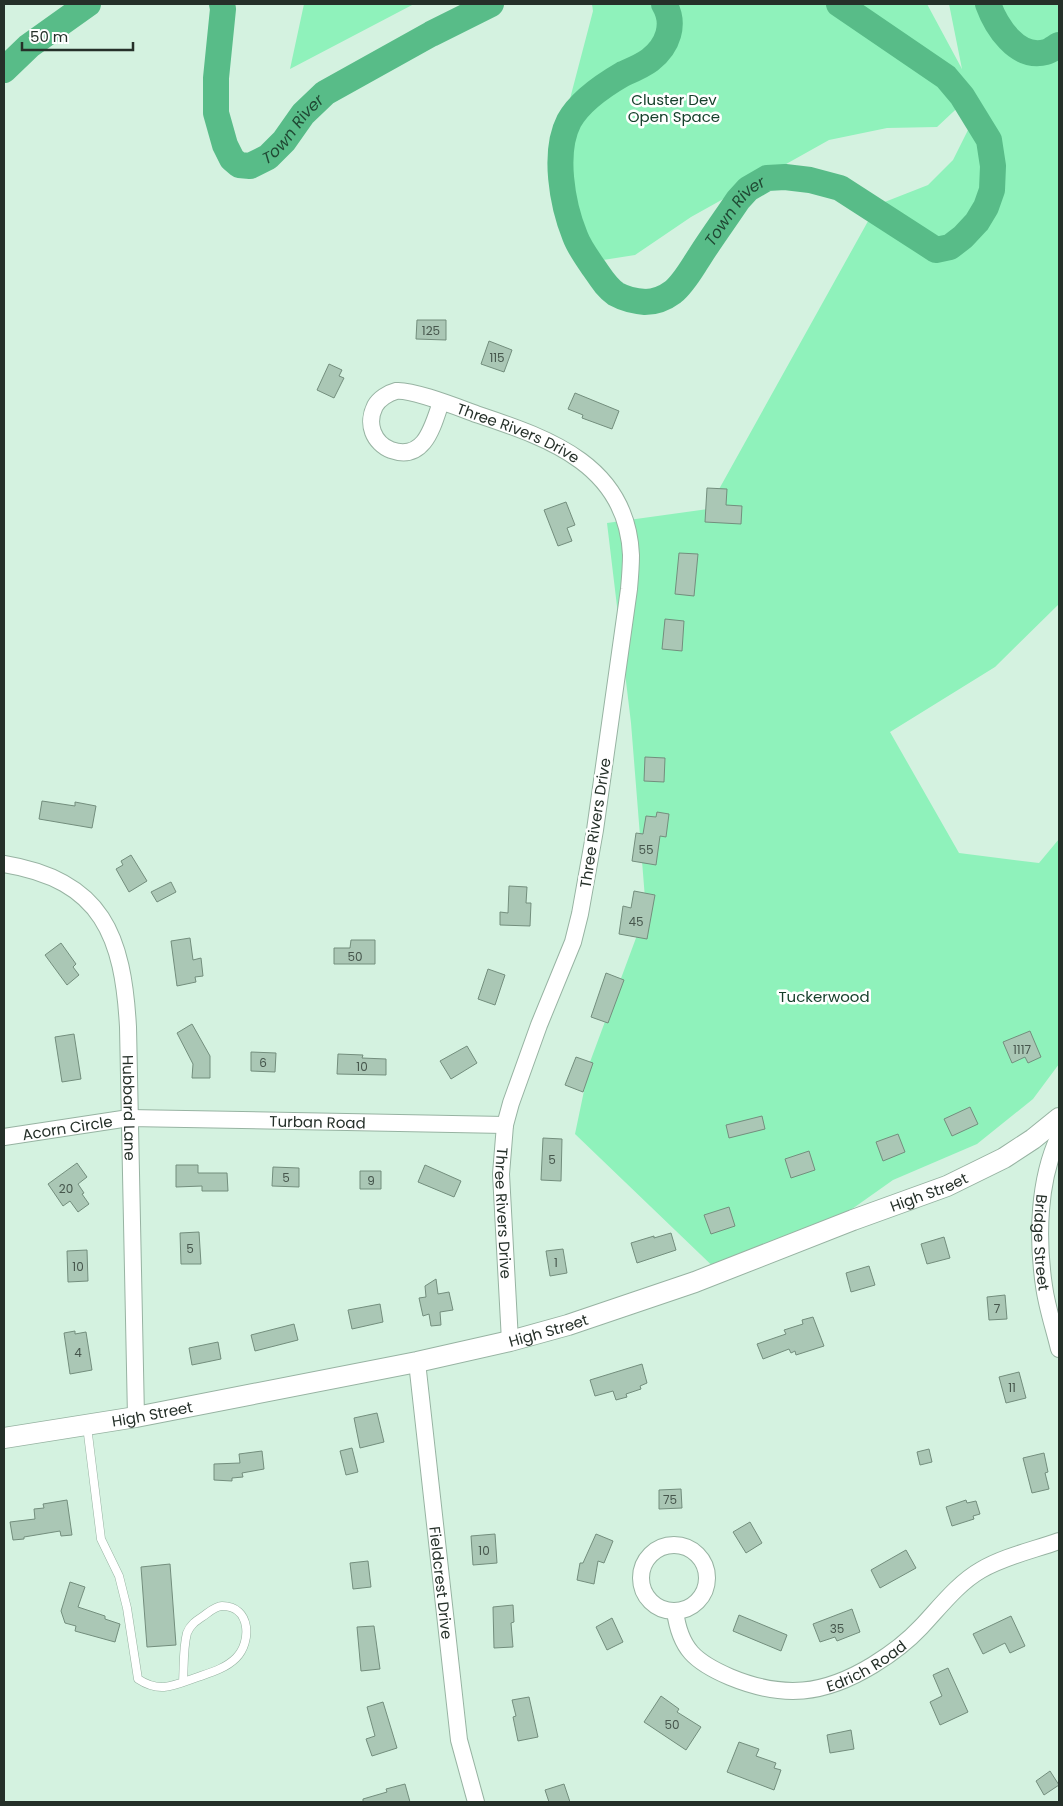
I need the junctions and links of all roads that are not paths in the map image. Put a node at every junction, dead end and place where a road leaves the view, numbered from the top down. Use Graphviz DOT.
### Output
graph roads {
  1 [pos="441,402"];
  2 [pos="4,864"];
  3 [pos="130,1118"];
  4 [pos="1059,1118"];
  5 [pos="505,1125"];
  6 [pos="1059,1136"];
  7 [pos="4,1137"];
  8 [pos="510,1341"];
  9 [pos="1059,1349"];
  10 [pos="417,1362"];
  11 [pos="136,1418"];
  12 [pos="86,1425"];
  13 [pos="4,1438"];
  14 [pos="1059,1541"];
  15 [pos="676,1611"];
  16 [pos="183,1682"];
  17 [pos="476,1802"];
  1 -- 1 [label="street, Three Rivers Drive"];
  1 -- 5 [label="street, Three Rivers Drive"];
  2 -- 3 [label="street, Hubbard Lane"];
  3 -- 5 [label="street, Turban Road"];
  3 -- 7 [label="street, Acorn Circle"];
  3 -- 11 [label="street, Hubbard Lane"];
  4 -- 8 [label="street, High Street"];
  5 -- 8 [label="street, Three Rivers Drive"];
  6 -- 9 [label="street, Bridge Street"];
  8 -- 10 [label="street, High Street"];
  10 -- 11 [label="street, High Street"];
  10 -- 17 [label="street, Fieldcrest Drive"];
  11 -- 12 [label="street, High Street"];
  12 -- 13 [label="street, High Street"];
  12 -- 16 [label="lane"];
  14 -- 15 [label="street, Edrich Road"];
  15 -- 15 [label="street"];
  16 -- 16 [label="lane"];
}
